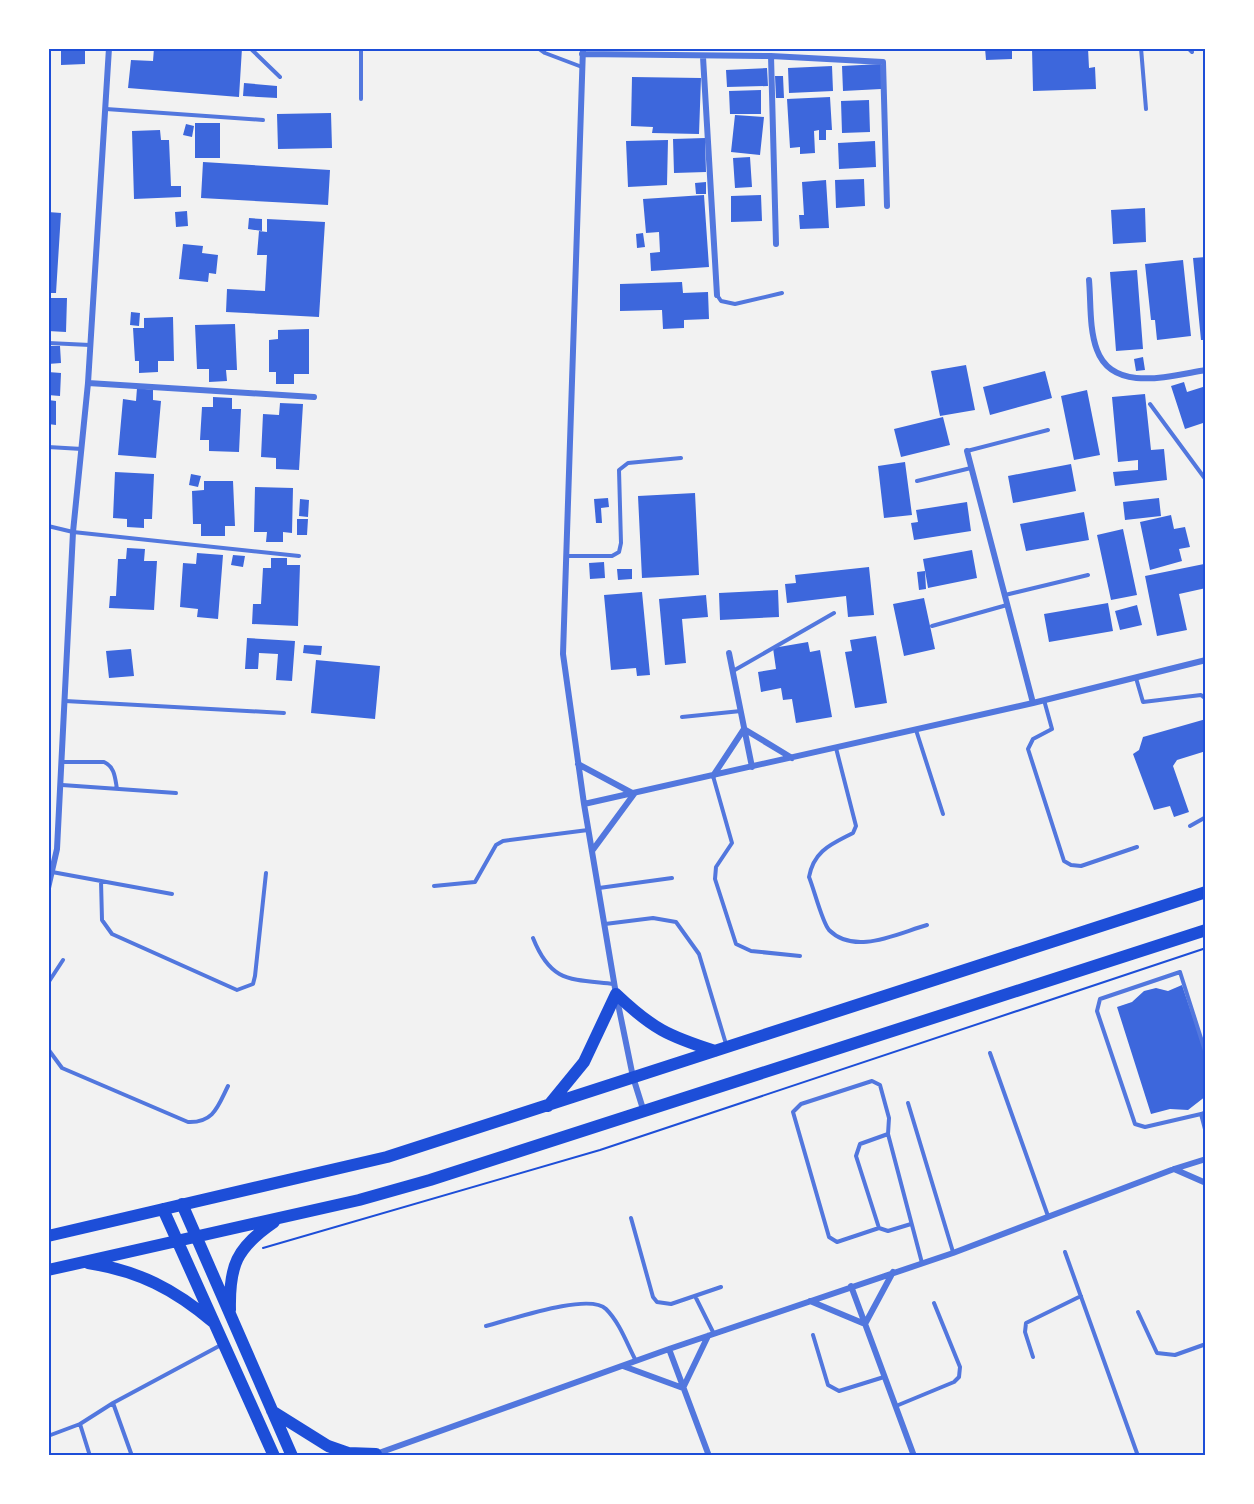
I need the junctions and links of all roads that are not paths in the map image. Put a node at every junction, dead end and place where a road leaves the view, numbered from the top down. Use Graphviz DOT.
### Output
graph roads {
  1 [pos="109,48"];
  2 [pos="250,48"];
  3 [pos="361,48"];
  4 [pos="538,48"];
  5 [pos="1141,48"];
  6 [pos="1188,48"];
  7 [pos="583,51"];
  8 [pos="1192,52"];
  9 [pos="771,56"];
  10 [pos="703,57"];
  11 [pos="582,67"];
  12 [pos="280,77"];
  13 [pos="361,99"];
  14 [pos="105,109"];
  15 [pos="1146,109"];
  16 [pos="263,120"];
  17 [pos="887,207"];
  18 [pos="776,244"];
  19 [pos="1089,280"];
  20 [pos="782,292"];
  21 [pos="717,295"];
  22 [pos="48,344"];
  23 [pos="90,345"];
  24 [pos="1206,370"];
  25 [pos="88,383"];
  26 [pos="314,397"];
  27 [pos="1150,404"];
  28 [pos="1048,430"];
  29 [pos="48,447"];
  30 [pos="82,449"];
  31 [pos="967,451"];
  32 [pos="681,458"];
  33 [pos="971,468"];
  34 [pos="917,480"];
  35 [pos="1206,480"];
  36 [pos="48,526"];
  37 [pos="73,532"];
  38 [pos="299,556"];
  39 [pos="566,556"];
  40 [pos="1088,575"];
  41 [pos="1005,596"];
  42 [pos="1007,605"];
  43 [pos="834,613"];
  44 [pos="932,626"];
  45 [pos="729,653"];
  46 [pos="1206,660"];
  47 [pos="733,671"];
  48 [pos="1136,677"];
  49 [pos="1206,699"];
  50 [pos="65,700"];
  51 [pos="1044,700"];
  52 [pos="1033,703"];
  53 [pos="741,711"];
  54 [pos="284,713"];
  55 [pos="682,717"];
  56 [pos="744,729"];
  57 [pos="916,730"];
  58 [pos="836,748"];
  59 [pos="792,758"];
  60 [pos="62,762"];
  61 [pos="578,764"];
  62 [pos="752,767"];
  63 [pos="713,776"];
  64 [pos="62,785"];
  65 [pos="117,789"];
  66 [pos="176,793"];
  67 [pos="634,794"];
  68 [pos="584,804"];
  69 [pos="943,814"];
  70 [pos="1206,817"];
  71 [pos="1190,826"];
  72 [pos="588,830"];
  73 [pos="1137,847"];
  74 [pos="592,851"];
  75 [pos="52,872"];
  76 [pos="266,873"];
  77 [pos="672,878"];
  78 [pos="101,881"];
  79 [pos="434,886"];
  80 [pos="48,888"];
  81 [pos="598,888"];
  82 [pos="1206,892"];
  83 [pos="172,894"];
  84 [pos="604,924"];
  85 [pos="927,925"];
  86 [pos="1206,930"];
  87 [pos="533,938"];
  88 [pos="800,956"];
  89 [pos="63,960"];
  90 [pos="48,983"];
  91 [pos="615,989"];
  92 [pos="48,1049"];
  93 [pos="721,1049"];
  94 [pos="990,1053"];
  95 [pos="1206,1054"];
  96 [pos="633,1077"];
  97 [pos="228,1086"];
  98 [pos="908,1103"];
  99 [pos="548,1106"];
  100 [pos="643,1109"];
  101 [pos="1206,1112"];
  102 [pos="1201,1114"];
  103 [pos="1206,1133"];
  104 [pos="888,1134"];
  105 [pos="1206,1159"];
  106 [pos="1174,1169"];
  107 [pos="1206,1183"];
  108 [pos="182,1203"];
  109 [pos="163,1209"];
  110 [pos="1048,1216"];
  111 [pos="279,1218"];
  112 [pos="631,1218"];
  113 [pos="911,1224"];
  114 [pos="879,1228"];
  115 [pos="195,1235"];
  116 [pos="48,1236"];
  117 [pos="176,1240"];
  118 [pos="1065,1252"];
  119 [pos="953,1253"];
  120 [pos="81,1262"];
  121 [pos="922,1263"];
  122 [pos="48,1270"];
  123 [pos="893,1272"];
  124 [pos="851,1286"];
  125 [pos="721,1287"];
  126 [pos="695,1296"];
  127 [pos="1081,1296"];
  128 [pos="810,1300"];
  129 [pos="934,1303"];
  130 [pos="1138,1312"];
  131 [pos="231,1318"];
  132 [pos="216,1324"];
  133 [pos="865,1324"];
  134 [pos="486,1326"];
  135 [pos="711,1335"];
  136 [pos="813,1335"];
  137 [pos="225,1344"];
  138 [pos="1206,1344"];
  139 [pos="669,1349"];
  140 [pos="1033,1357"];
  141 [pos="636,1361"];
  142 [pos="623,1366"];
  143 [pos="885,1376"];
  144 [pos="683,1388"];
  145 [pos="113,1403"];
  146 [pos="896,1406"];
  147 [pos="272,1410"];
  148 [pos="80,1424"];
  149 [pos="48,1436"];
  150 [pos="374,1455"];
  151 [pos="90,1456"];
  152 [pos="132,1456"];
  153 [pos="274,1456"];
  154 [pos="292,1456"];
  155 [pos="709,1456"];
  156 [pos="914,1456"];
  157 [pos="1138,1456"];
  1 -- 14 [label="street"];
  2 -- 12 [label="lane"];
  3 -- 13 [label="lane"];
  4 -- 11 [label="lane"];
  5 -- 15 [label="lane"];
  6 -- 8 [label="lane"];
  7 -- 10 [label="street"];
  7 -- 11 [label="street"];
  9 -- 10 [label="street"];
  9 -- 17 [label="street"];
  9 -- 18 [label="street"];
  10 -- 21 [label="street"];
  11 -- 39 [label="street"];
  14 -- 16 [label="lane"];
  14 -- 23 [label="street"];
  19 -- 24 [label="street"];
  20 -- 21 [label="lane"];
  22 -- 23 [label="lane"];
  23 -- 25 [label="street"];
  25 -- 26 [label="street"];
  25 -- 30 [label="street"];
  27 -- 35 [label="lane"];
  28 -- 31 [label="lane"];
  29 -- 30 [label="lane"];
  30 -- 37 [label="street"];
  31 -- 33 [label="street"];
  32 -- 39 [label="lane"];
  33 -- 34 [label="lane"];
  33 -- 41 [label="street"];
  36 -- 37 [label="lane"];
  37 -- 38 [label="lane"];
  37 -- 50 [label="street"];
  39 -- 61 [label="street"];
  40 -- 41 [label="lane"];
  41 -- 42 [label="street"];
  42 -- 44 [label="lane"];
  42 -- 52 [label="street"];
  43 -- 47 [label="lane"];
  45 -- 47 [label="street"];
  46 -- 48 [label="street"];
  47 -- 53 [label="street"];
  48 -- 49 [label="lane"];
  48 -- 51 [label="street"];
  50 -- 54 [label="lane"];
  50 -- 60 [label="street"];
  51 -- 52 [label="street"];
  51 -- 73 [label="lane"];
  52 -- 57 [label="street"];
  53 -- 55 [label="lane"];
  53 -- 56 [label="street"];
  56 -- 59 [label="street"];
  56 -- 62 [label="street"];
  56 -- 63 [label="street"];
  57 -- 58 [label="street"];
  57 -- 69 [label="lane"];
  58 -- 59 [label="street"];
  58 -- 85 [label="lane"];
  59 -- 62 [label="street"];
  60 -- 64 [label="street"];
  60 -- 65 [label="lane"];
  61 -- 67 [label="street"];
  61 -- 68 [label="street"];
  62 -- 63 [label="street"];
  63 -- 67 [label="street"];
  63 -- 88 [label="lane"];
  64 -- 65 [label="lane"];
  64 -- 75 [label="street"];
  65 -- 66 [label="lane"];
  67 -- 68 [label="street"];
  67 -- 74 [label="street"];
  68 -- 72 [label="street"];
  70 -- 71 [label="lane"];
  72 -- 74 [label="street"];
  72 -- 79 [label="lane"];
  74 -- 81 [label="street"];
  75 -- 78 [label="lane"];
  75 -- 80 [label="street"];
  76 -- 78 [label="lane"];
  77 -- 81 [label="lane"];
  78 -- 83 [label="lane"];
  81 -- 84 [label="street"];
  82 -- 93 [label="main road"];
  84 -- 91 [label="street"];
  84 -- 93 [label="lane"];
  86 -- 100 [label="main road"];
  87 -- 91 [label="lane"];
  89 -- 90 [label="lane"];
  91 -- 93 [label="main road"];
  91 -- 96 [label="street"];
  91 -- 99 [label="main road"];
  92 -- 97 [label="lane"];
  93 -- 96 [label="main road"];
  94 -- 110 [label="lane"];
  95 -- 102 [label="lane"];
  96 -- 99 [label="main road"];
  96 -- 100 [label="street"];
  98 -- 119 [label="lane"];
  99 -- 108 [label="main road"];
  100 -- 111 [label="main road"];
  101 -- 102 [label="lane"];
  102 -- 103 [label="lane"];
  104 -- 113 [label="lane"];
  104 -- 114 [label="lane"];
  104 -- 114 [label="lane"];
  105 -- 106 [label="street"];
  106 -- 107 [label="street"];
  106 -- 110 [label="street"];
  108 -- 109 [label="main road"];
  108 -- 115 [label="main road"];
  109 -- 116 [label="main road"];
  109 -- 117 [label="main road"];
  110 -- 119 [label="street"];
  111 -- 115 [label="main road"];
  111 -- 131 [label="main road"];
  112 -- 126 [label="lane"];
  113 -- 114 [label="lane"];
  113 -- 121 [label="lane"];
  115 -- 117 [label="main road"];
  115 -- 131 [label="main road"];
  117 -- 120 [label="main road"];
  117 -- 132 [label="main road"];
  118 -- 127 [label="lane"];
  119 -- 121 [label="street"];
  120 -- 122 [label="main road"];
  120 -- 132 [label="main road"];
  121 -- 123 [label="street"];
  123 -- 124 [label="street"];
  123 -- 133 [label="street"];
  124 -- 128 [label="street"];
  124 -- 133 [label="street"];
  125 -- 126 [label="lane"];
  126 -- 135 [label="lane"];
  127 -- 140 [label="lane"];
  127 -- 157 [label="lane"];
  128 -- 133 [label="street"];
  128 -- 135 [label="street"];
  129 -- 146 [label="lane"];
  130 -- 138 [label="lane"];
  131 -- 147 [label="main road"];
  132 -- 137 [label="main road"];
  133 -- 143 [label="street"];
  134 -- 141 [label="lane"];
  135 -- 139 [label="street"];
  135 -- 144 [label="street"];
  136 -- 143 [label="lane"];
  137 -- 145 [label="lane"];
  137 -- 153 [label="main road"];
  139 -- 141 [label="street"];
  139 -- 144 [label="street"];
  141 -- 142 [label="street"];
  142 -- 144 [label="street"];
  142 -- 150 [label="street"];
  143 -- 146 [label="street"];
  144 -- 155 [label="street"];
  145 -- 148 [label="lane"];
  145 -- 152 [label="lane"];
  146 -- 156 [label="street"];
  147 -- 150 [label="main road"];
  147 -- 154 [label="main road"];
  148 -- 149 [label="lane"];
  148 -- 151 [label="lane"];
}
